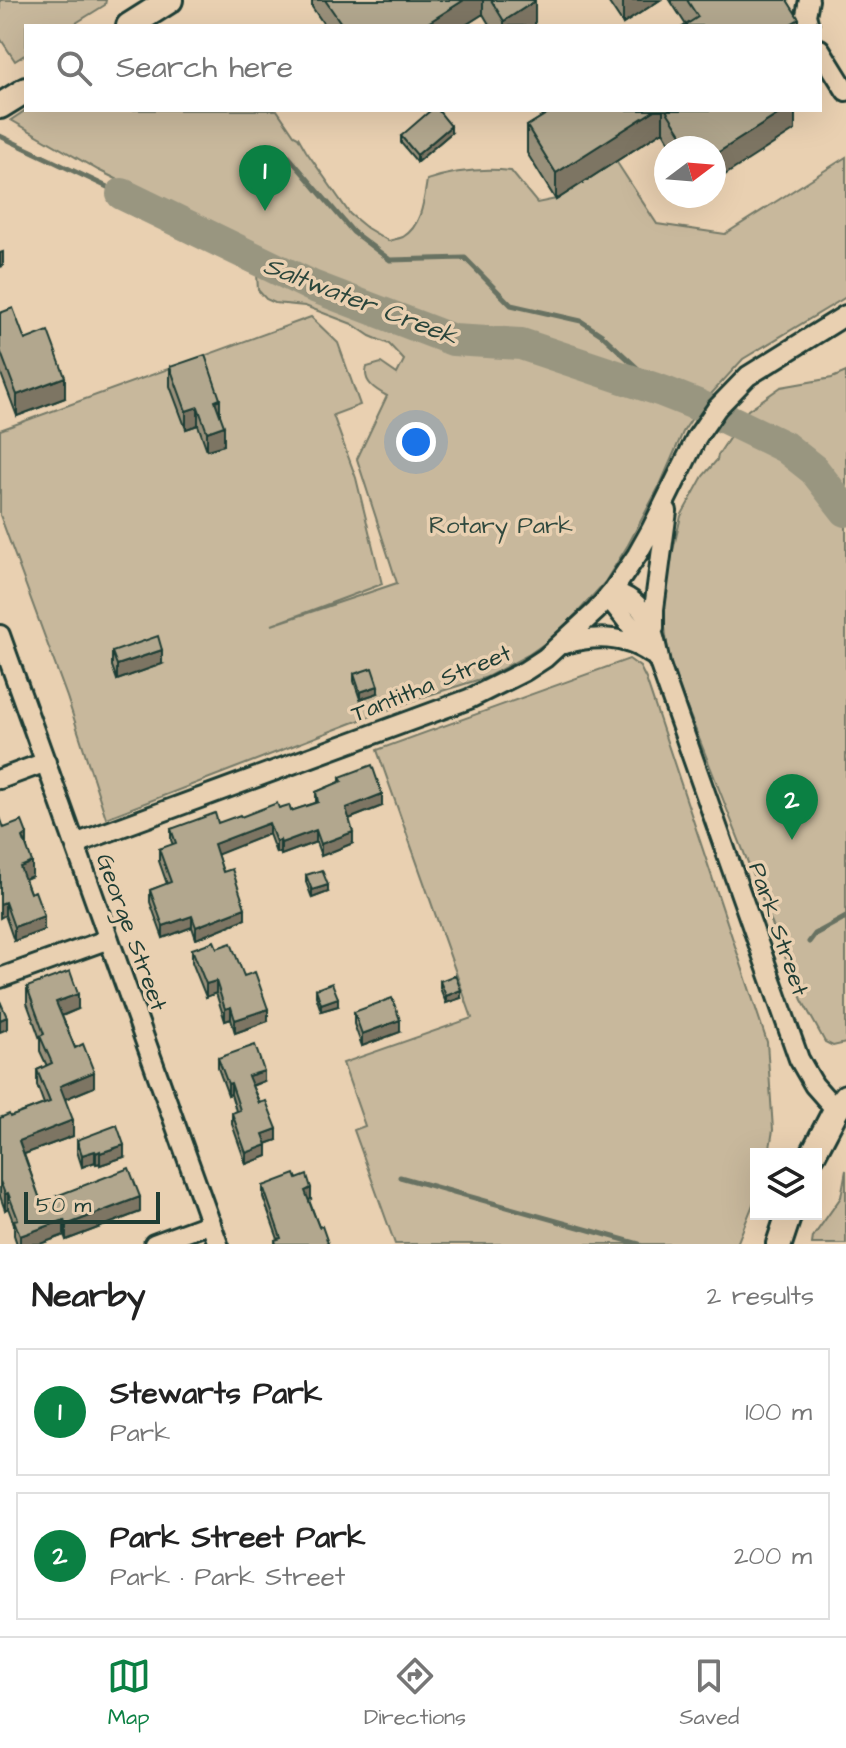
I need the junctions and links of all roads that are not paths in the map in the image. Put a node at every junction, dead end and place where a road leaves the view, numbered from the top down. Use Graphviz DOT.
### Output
graph roads {
  1 [pos="809,0"];
  2 [pos="155,4"];
  3 [pos="131,24"];
  4 [pos="808,24"];
  5 [pos="822,52"];
  6 [pos="24,91"];
  7 [pos="846,91"];
  8 [pos="0,106"];
  9 [pos="846,315"];
  10 [pos="669,492"];
  11 [pos="612,592"];
  12 [pos="0,635"];
  13 [pos="655,637"];
  14 [pos="560,646"];
  15 [pos="658,662"];
  16 [pos="46,762"];
  17 [pos="0,779"];
  18 [pos="75,844"];
  19 [pos="109,939"];
  20 [pos="0,978"];
  21 [pos="841,1104"];
  22 [pos="816,1148"];
  23 [pos="787,1220"];
  24 [pos="211,1223"];
  25 [pos="154,1244"];
  26 [pos="218,1244"];
  27 [pos="779,1244"];
  1 -- 4 [label="street"];
  2 -- 3 [label="street"];
  5 -- 7 [label="street"];
  6 -- 8 [label="street"];
  9 -- 10 [label="street, Tantitha Street"];
  10 -- 11 [label="street, Tantitha Street"];
  10 -- 13 [label="street, Park Street"];
  11 -- 13 [label="street, Park Street"];
  11 -- 14 [label="street, Tantitha Street"];
  11 -- 15 [label="street, Park Street"];
  12 -- 16 [label="street, George Street"];
  13 -- 15 [label="street, Park Street"];
  14 -- 15 [label="street"];
  14 -- 18 [label="street, Tantitha Street"];
  15 -- 21 [label="street, Park Street"];
  16 -- 17 [label="street"];
  16 -- 18 [label="street, George Street"];
  18 -- 19 [label="street, George Street"];
  19 -- 20 [label="street"];
  19 -- 24 [label="street, George Street"];
  21 -- 22 [label="street"];
  23 -- 27 [label="street"];
  24 -- 25 [label="street"];
  24 -- 26 [label="street, George Street"];
}
